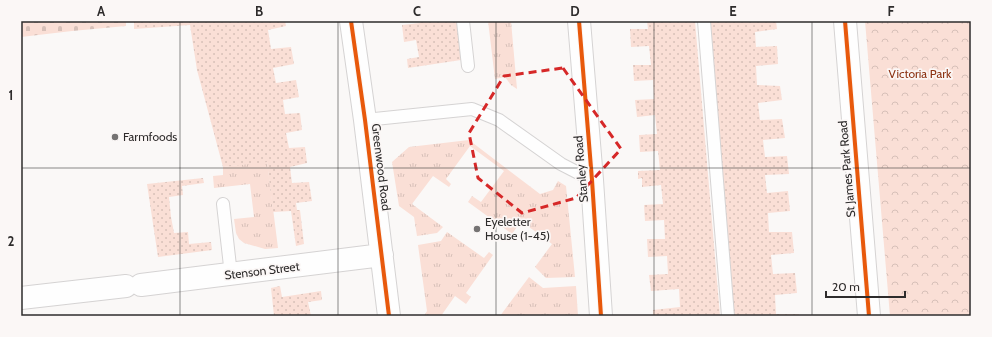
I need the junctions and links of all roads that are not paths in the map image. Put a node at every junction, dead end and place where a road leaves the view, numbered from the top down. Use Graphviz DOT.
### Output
graph roads {
  1 [pos="351,21"];
  2 [pos="463,21"];
  3 [pos="578,21"];
  4 [pos="704,21"];
  5 [pos="845,21"];
  6 [pos="468,66"];
  7 [pos="365,120"];
  8 [pos="592,180"];
  9 [pos="223,204"];
  10 [pos="382,255"];
  11 [pos="231,275"];
  12 [pos="21,298"];
  13 [pos="389,316"];
  14 [pos="601,316"];
  15 [pos="728,316"];
  16 [pos="869,316"];
  1 -- 7 [label="street, Greenwood Road"];
  2 -- 6 [label="lane"];
  3 -- 8 [label="street, Stanley Road"];
  4 -- 15 [label="lane"];
  5 -- 16 [label="street, St James Park Road"];
  7 -- 8 [label="lane"];
  7 -- 10 [label="street, Greenwood Road"];
  8 -- 14 [label="street, Stanley Road"];
  9 -- 11 [label="lane"];
  10 -- 11 [label="street, Stenson Street"];
  10 -- 13 [label="street, Greenwood Road"];
  11 -- 12 [label="street, Stenson Street"];
}
